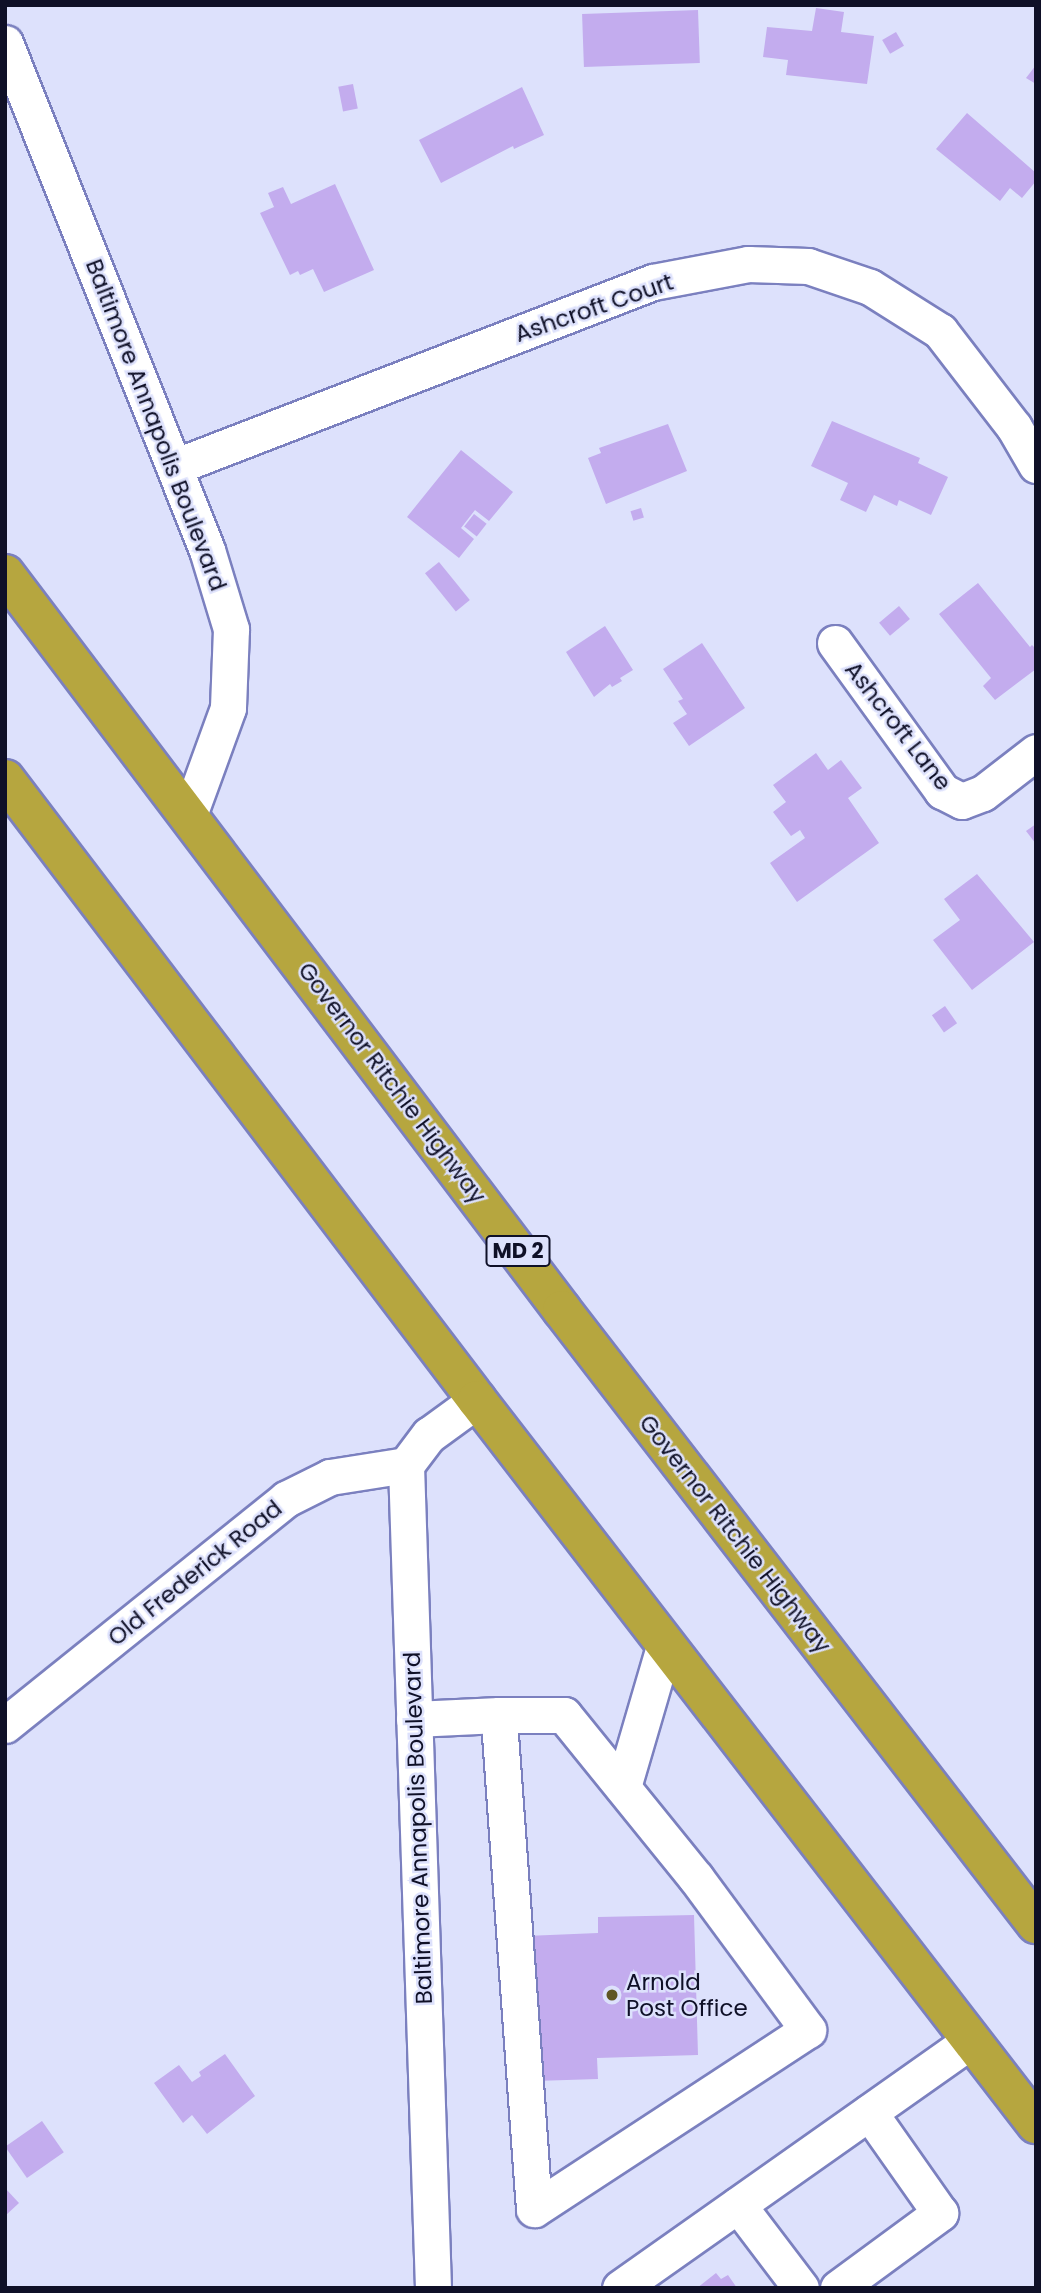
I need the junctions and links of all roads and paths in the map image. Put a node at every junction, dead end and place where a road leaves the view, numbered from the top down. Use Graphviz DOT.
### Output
graph roads {
  1 [pos="5,43"];
  2 [pos="1036,465"];
  3 [pos="174,467"];
  4 [pos="5,574"];
  5 [pos="835,643"];
  6 [pos="1036,752"];
  7 [pos="5,779"];
  8 [pos="189,815"];
  9 [pos="477,1401"];
  10 [pos="406,1465"];
  11 [pos="665,1643"];
  12 [pos="499,1715"];
  13 [pos="414,1719"];
  14 [pos="5,1725"];
  15 [pos="623,1787"];
  16 [pos="1036,1924"];
  17 [pos="971,2040"];
  18 [pos="869,2112"];
  19 [pos="1036,2124"];
  20 [pos="738,2205"];
  21 [pos="433,2288"];
  22 [pos="620,2288"];
  23 [pos="801,2288"];
  24 [pos="838,2288"];
  1 -- 3 [label="street, Baltimore Annapolis Boulevard"];
  2 -- 3 [label="street, Ashcroft Court"];
  3 -- 8 [label="street, Baltimore Annapolis Boulevard"];
  4 -- 8 [label="highway, Governor Ritchie Highway / MD 2"];
  5 -- 6 [label="street, Ashcroft Lane"];
  7 -- 9 [label="highway"];
  8 -- 16 [label="highway, Governor Ritchie Highway / MD 2"];
  9 -- 10 [label="street"];
  9 -- 11 [label="highway"];
  10 -- 13 [label="street, Baltimore Annapolis Boulevard"];
  10 -- 14 [label="street, Old Frederick Road"];
  11 -- 15 [label="street"];
  11 -- 17 [label="highway"];
  12 -- 13 [label="street"];
  12 -- 15 [label="street"];
  12 -- 15 [label="street"];
  13 -- 21 [label="street, Baltimore Annapolis Boulevard"];
  17 -- 18 [label="street"];
  17 -- 19 [label="highway"];
  18 -- 20 [label="street"];
  18 -- 24 [label="street"];
  20 -- 22 [label="street"];
  20 -- 23 [label="street"];
}
